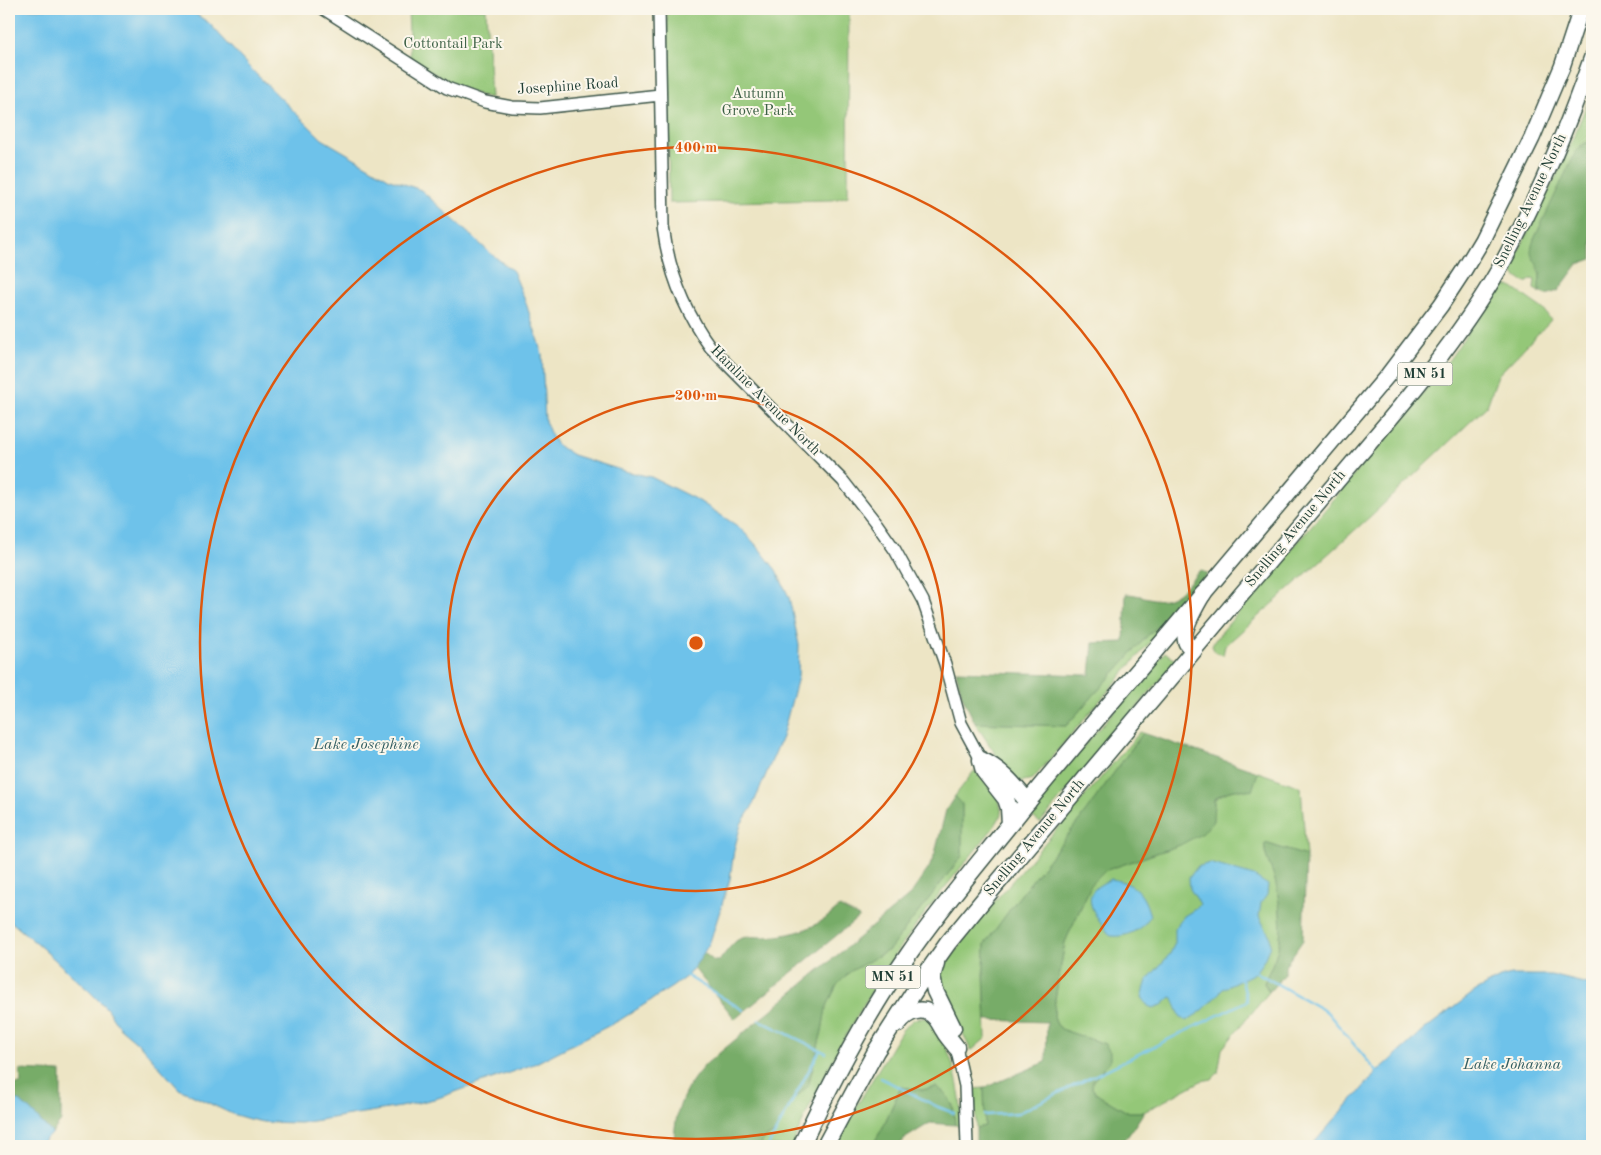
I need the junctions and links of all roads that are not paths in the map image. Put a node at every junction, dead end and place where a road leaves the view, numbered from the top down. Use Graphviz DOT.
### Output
graph roads {
  1 [pos="324,9"];
  2 [pos="659,9"];
  3 [pos="1581,9"];
  4 [pos="1592,58"];
  5 [pos="660,95"];
  6 [pos="1203,594"];
  7 [pos="1194,650"];
  8 [pos="981,760"];
  9 [pos="1028,802"];
  10 [pos="1010,824"];
  11 [pos="937,961"];
  12 [pos="956,1047"];
  13 [pos="866,1068"];
  14 [pos="801,1146"];
  15 [pos="825,1146"];
  16 [pos="967,1146"];
  1 -- 5 [label="street, Josephine Road"];
  2 -- 5 [label="street, Hamline Avenue North"];
  3 -- 6 [label="highway, Snelling Avenue North / MN 51"];
  4 -- 7 [label="highway, Snelling Avenue North / MN 51"];
  5 -- 8 [label="street, Hamline Avenue North"];
  6 -- 7 [label="highway"];
  6 -- 9 [label="highway, Snelling Avenue North / MN 51"];
  7 -- 11 [label="highway, Snelling Avenue North / MN 51"];
  8 -- 9 [label="highway"];
  8 -- 10 [label="highway"];
  9 -- 10 [label="highway, Snelling Avenue North / MN 51"];
  10 -- 14 [label="highway, MN 51"];
  11 -- 12 [label="highway"];
  11 -- 13 [label="highway, MN 51"];
  12 -- 13 [label="highway"];
  12 -- 16 [label="street"];
  13 -- 15 [label="highway, MN 51"];
}
